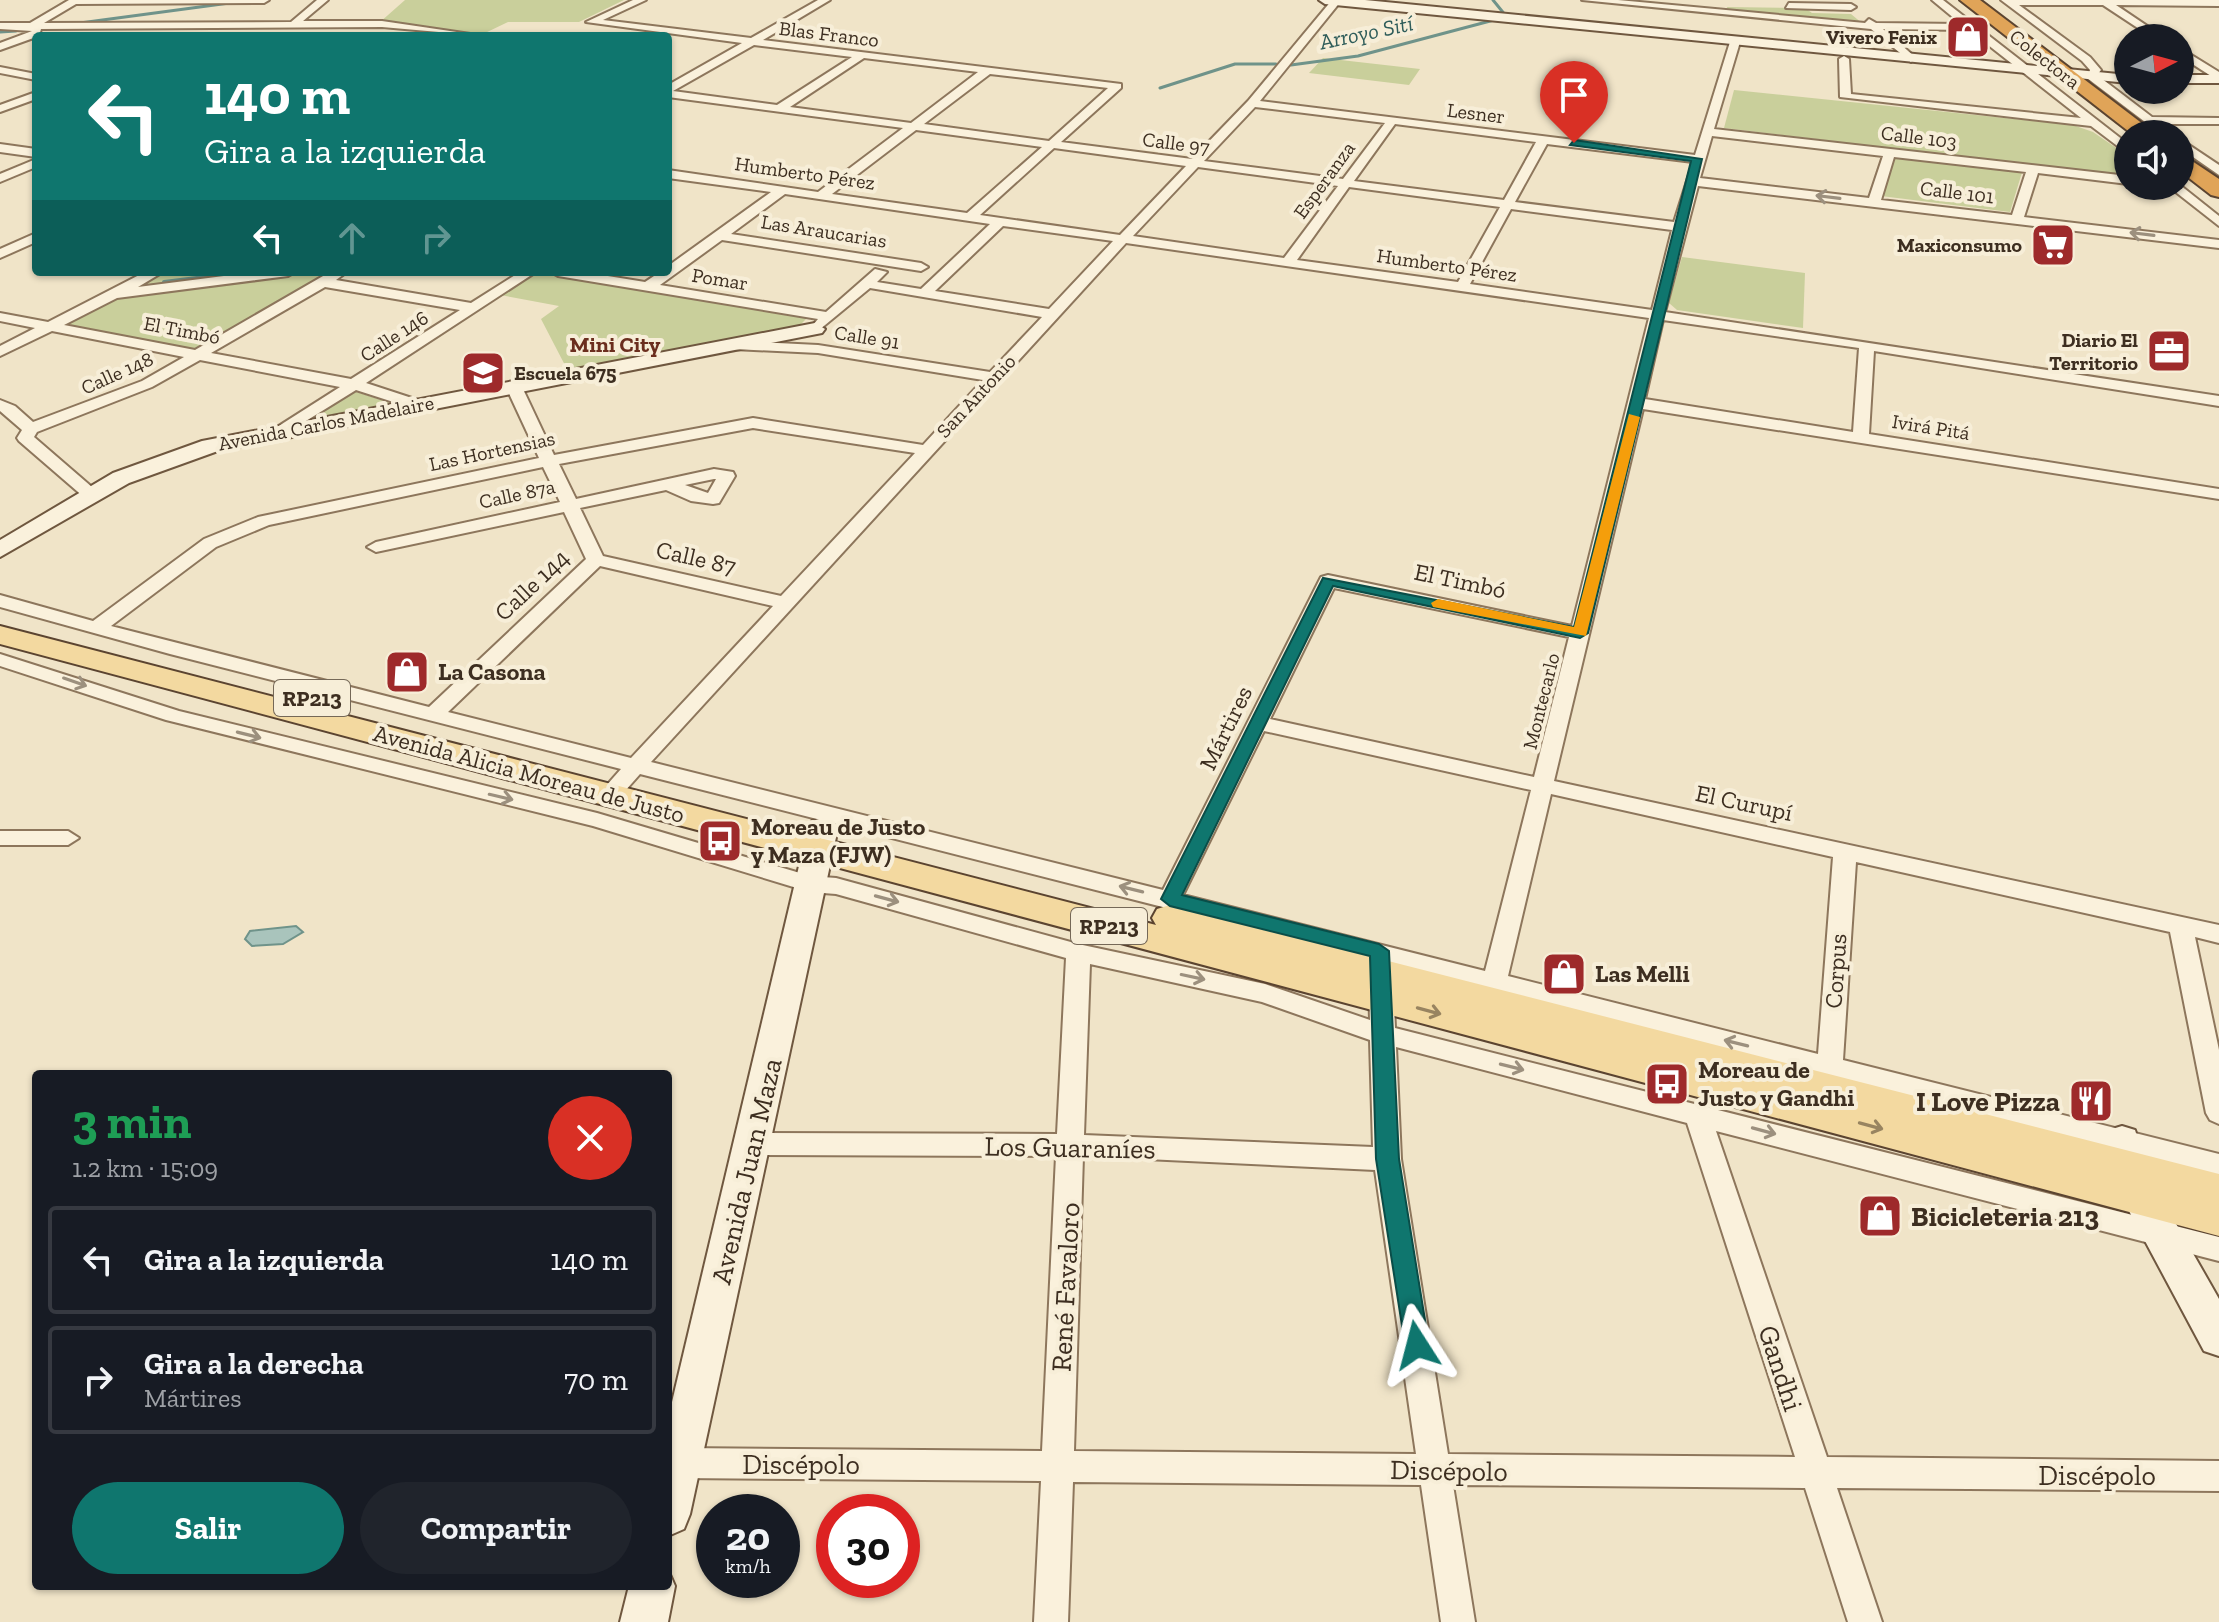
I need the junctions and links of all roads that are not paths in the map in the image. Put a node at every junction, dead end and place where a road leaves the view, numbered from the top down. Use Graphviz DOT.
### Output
graph roads {
  1 [pos="75,0"];
  2 [pos="264,0"];
  3 [pos="323,0"];
  4 [pos="641,0"];
  5 [pos="825,0"];
  6 [pos="1587,0"];
  7 [pos="1937,0"];
  8 [pos="1969,0"];
  9 [pos="1331,1"];
  10 [pos="1354,1"];
  11 [pos="1611,1"];
  12 [pos="2008,1"];
  13 [pos="2104,1"];
  14 [pos="2218,2"];
  15 [pos="1848,3"];
  16 [pos="1719,6"];
  17 [pos="1952,12"];
  18 [pos="382,24"];
  19 [pos="2139,24"];
  20 [pos="0,26"];
  21 [pos="272,26"];
  22 [pos="292,26"];
  23 [pos="171,27"];
  24 [pos="1874,27"];
  25 [pos="1972,27"];
  26 [pos="2004,27"];
  27 [pos="34,28"];
  28 [pos="158,32"];
  29 [pos="257,32"];
  30 [pos="364,32"];
  31 [pos="447,32"];
  32 [pos="1638,32"];
  33 [pos="0,37"];
  34 [pos="752,41"];
  35 [pos="1728,41"];
  36 [pos="0,47"];
  37 [pos="861,56"];
  38 [pos="1844,59"];
  39 [pos="1911,59"];
  40 [pos="2194,60"];
  41 [pos="2089,67"];
  42 [pos="0,70"];
  43 [pos="987,71"];
  44 [pos="2027,71"];
  45 [pos="2067,75"];
  46 [pos="32,76"];
  47 [pos="2114,76"];
  48 [pos="2194,76"];
  49 [pos="2218,76"];
  50 [pos="672,90"];
  51 [pos="672,93"];
  52 [pos="2057,94"];
  53 [pos="32,97"];
  54 [pos="1252,103"];
  55 [pos="0,109"];
  56 [pos="779,109"];
  57 [pos="2127,120"];
  58 [pos="2141,120"];
  59 [pos="1392,121"];
  60 [pos="2219,121"];
  61 [pos="2093,123"];
  62 [pos="2194,123"];
  63 [pos="913,127"];
  64 [pos="1706,132"];
  65 [pos="2114,139"];
  66 [pos="1543,140"];
  67 [pos="1051,145"];
  68 [pos="0,148"];
  69 [pos="32,152"];
  70 [pos="1889,154"];
  71 [pos="1697,159"];
  72 [pos="1196,164"];
  73 [pos="2200,164"];
  74 [pos="32,165"];
  75 [pos="2033,170"];
  76 [pos="672,177"];
  77 [pos="0,178"];
  78 [pos="2114,179"];
  79 [pos="1691,181"];
  80 [pos="1347,183"];
  81 [pos="783,190"];
  82 [pos="822,195"];
  83 [pos="2193,201"];
  84 [pos="1874,203"];
  85 [pos="1509,204"];
  86 [pos="970,217"];
  87 [pos="2017,220"];
  88 [pos="1001,221"];
  89 [pos="2219,222"];
  90 [pos="1679,227"];
  91 [pos="721,236"];
  92 [pos="32,239"];
  93 [pos="1123,239"];
  94 [pos="2219,244"];
  95 [pos="0,254"];
  96 [pos="892,262"];
  97 [pos="1288,262"];
  98 [pos="955,263"];
  99 [pos="921,267"];
  100 [pos="672,270"];
  101 [pos="147,276"];
  102 [pos="256,276"];
  103 [pos="333,276"];
  104 [pos="523,276"];
  105 [pos="582,276"];
  106 [pos="664,276"];
  107 [pos="323,282"];
  108 [pos="648,287"];
  109 [pos="1462,287"];
  110 [pos="866,288"];
  111 [pos="924,293"];
  112 [pos="113,294"];
  113 [pos="474,308"];
  114 [pos="1052,314"];
  115 [pos="1657,315"];
  116 [pos="0,317"];
  117 [pos="50,326"];
  118 [pos="821,332"];
  119 [pos="1867,345"];
  120 [pos="0,352"];
  121 [pos="193,355"];
  122 [pos="994,377"];
  123 [pos="356,385"];
  124 [pos="514,387"];
  125 [pos="2219,401"];
  126 [pos="1637,403"];
  127 [pos="0,405"];
  128 [pos="418,405"];
  129 [pos="31,429"];
  130 [pos="280,432"];
  131 [pos="1861,438"];
  132 [pos="926,450"];
  133 [pos="547,461"];
  134 [pos="667,484"];
  135 [pos="91,494"];
  136 [pos="2219,494"];
  137 [pos="569,506"];
  138 [pos="376,547"];
  139 [pos="0,550"];
  140 [pos="596,560"];
  141 [pos="1328,581"];
  142 [pos="0,601"];
  143 [pos="786,603"];
  144 [pos="0,618"];
  145 [pos="96,628"];
  146 [pos="1580,633"];
  147 [pos="0,635"];
  148 [pos="0,660"];
  149 [pos="434,714"];
  150 [pos="1258,723"];
  151 [pos="621,782"];
  152 [pos="1543,786"];
  153 [pos="0,838"];
  154 [pos="68,838"];
  155 [pos="1845,852"];
  156 [pos="817,854"];
  157 [pos="1170,899"];
  158 [pos="2181,926"];
  159 [pos="2219,934"];
  160 [pos="1078,953"];
  161 [pos="1381,989"];
  162 [pos="1492,990"];
  163 [pos="1829,1078"];
  164 [pos="1697,1113"];
  165 [pos="2219,1113"];
  166 [pos="752,1144"];
  167 [pos="1072,1145"];
  168 [pos="1387,1159"];
  169 [pos="2219,1165"];
  170 [pos="2131,1169"];
  171 [pos="2219,1192"];
  172 [pos="2219,1218"];
  173 [pos="2162,1235"];
  174 [pos="2219,1249"];
  175 [pos="2219,1338"];
  176 [pos="680,1463"];
  177 [pos="1057,1466"];
  178 [pos="1437,1470"];
  179 [pos="1815,1473"];
  180 [pos="2219,1476"];
  181 [pos="672,1497"];
  182 [pos="651,1590"];
  183 [pos="644,1622"];
  184 [pos="1051,1622"];
  185 [pos="1458,1622"];
  186 [pos="1865,1622"];
  1 -- 2 [label="street"];
  1 -- 27 [label="street"];
  3 -- 22 [label="street"];
  4 -- 34 [label="street, Blas Franco"];
  5 -- 34 [label="street"];
  6 -- 11 [label="street"];
  7 -- 17 [label="street, Colectora"];
  8 -- 26 [label="highway"];
  9 -- 10 [label="main road"];
  9 -- 54 [label="street, San Antonio"];
  10 -- 32 [label="main road"];
  11 -- 16 [label="street"];
  11 -- 32 [label="street"];
  12 -- 13 [label="street"];
  12 -- 41 [label="street, Colectora"];
  13 -- 14 [label="street"];
  13 -- 19 [label="street"];
  15 -- 16 [label="street"];
  15 -- 24 [label="street"];
  16 -- 24 [label="street"];
  16 -- 35 [label="street, Montecarlo"];
  17 -- 25 [label="street, Colectora"];
  17 -- 26 [label="highway"];
  18 -- 22 [label="street"];
  18 -- 30 [label="street"];
  18 -- 31 [label="street"];
  20 -- 27 [label="street"];
  21 -- 22 [label="street"];
  21 -- 23 [label="street"];
  21 -- 29 [label="street"];
  23 -- 27 [label="street"];
  23 -- 28 [label="street"];
  24 -- 25 [label="street"];
  24 -- 39 [label="street"];
  25 -- 44 [label="street, Colectora"];
  26 -- 41 [label="highway"];
  26 -- 45 [label="highway"];
  27 -- 33 [label="street"];
  27 -- 36 [label="street"];
  32 -- 35 [label="main road"];
  34 -- 37 [label="street, Blas Franco"];
  34 -- 50 [label="street"];
  35 -- 39 [label="main road"];
  35 -- 64 [label="street, Montecarlo"];
  37 -- 43 [label="street, Blas Franco"];
  37 -- 56 [label="street"];
  38 -- 61 [label="street"];
  39 -- 44 [label="main road"];
  40 -- 49 [label="street"];
  41 -- 45 [label="main road"];
  41 -- 47 [label="main road"];
  41 -- 58 [label="street, Colectora"];
  42 -- 46 [label="street"];
  43 -- 63 [label="street"];
  43 -- 67 [label="street, Blas Franco"];
  44 -- 45 [label="main road"];
  44 -- 52 [label="street, Colectora"];
  45 -- 57 [label="highway"];
  48 -- 49 [label="main road"];
  51 -- 56 [label="street, Calle 97"];
  52 -- 57 [label="highway"];
  52 -- 61 [label="street, Colectora"];
  53 -- 55 [label="street"];
  54 -- 59 [label="street, Lesner"];
  54 -- 72 [label="street, San Antonio"];
  56 -- 63 [label="street, Calle 97"];
  59 -- 66 [label="street, Lesner"];
  59 -- 80 [label="street, Esperanza"];
  60 -- 62 [label="street"];
  61 -- 65 [label="street, Colectora"];
  63 -- 67 [label="street, Calle 97"];
  63 -- 82 [label="street"];
  64 -- 70 [label="street, Calle 103"];
  64 -- 71 [label="street, Montecarlo"];
  66 -- 71 [label="street, Lesner"];
  66 -- 85 [label="street"];
  67 -- 72 [label="street, Calle 97"];
  67 -- 86 [label="street"];
  68 -- 69 [label="street"];
  70 -- 75 [label="street, Calle 103"];
  70 -- 84 [label="street"];
  71 -- 79 [label="street, Montecarlo"];
  72 -- 80 [label="street, Calle 97"];
  72 -- 93 [label="street, San Antonio"];
  73 -- 83 [label="highway"];
  74 -- 77 [label="street"];
  75 -- 78 [label="street, Calle 103"];
  75 -- 87 [label="street"];
  76 -- 81 [label="street, Humberto Pérez"];
  84 -- 79 [label="street, Calle 101, one-way"];
  79 -- 90 [label="street, Montecarlo"];
  80 -- 85 [label="street, Calle 97"];
  80 -- 97 [label="street, Esperanza"];
  81 -- 82 [label="street, Humberto Pérez"];
  81 -- 91 [label="street"];
  82 -- 86 [label="street, Humberto Pérez"];
  83 -- 89 [label="street"];
  84 -- 87 [label="street, Calle 101"];
  85 -- 90 [label="street, Calle 97"];
  85 -- 109 [label="street"];
  86 -- 88 [label="street, Humberto Pérez"];
  94 -- 87 [label="street, Calle 101, one-way"];
  88 -- 93 [label="street, Humberto Pérez"];
  88 -- 98 [label="street"];
  90 -- 115 [label="street, Montecarlo"];
  91 -- 96 [label="street, Las Araucarias"];
  91 -- 100 [label="street"];
  92 -- 95 [label="street"];
  93 -- 97 [label="street, Humberto Pérez"];
  93 -- 114 [label="street, San Antonio"];
  96 -- 99 [label="street, Las Araucarias"];
  96 -- 110 [label="street"];
  97 -- 109 [label="street, Humberto Pérez"];
  98 -- 99 [label="street"];
  98 -- 111 [label="street"];
  99 -- 110 [label="street"];
  101 -- 112 [label="street"];
  102 -- 112 [label="street"];
  103 -- 107 [label="street, Calle 148"];
  104 -- 113 [label="street, Calle 146"];
  105 -- 108 [label="street, Pomar"];
  106 -- 108 [label="street"];
  107 -- 113 [label="street"];
  107 -- 121 [label="street, Calle 148"];
  108 -- 118 [label="street, Pomar"];
  109 -- 115 [label="street, Humberto Pérez"];
  110 -- 111 [label="street, Las Araucarias"];
  110 -- 118 [label="street"];
  111 -- 114 [label="street, Las Araucarias"];
  112 -- 117 [label="street"];
  113 -- 123 [label="street, Calle 146"];
  114 -- 122 [label="street, San Antonio"];
  115 -- 119 [label="street, Humberto Pérez"];
  115 -- 126 [label="street, Montecarlo"];
  116 -- 117 [label="street, El Timbó"];
  117 -- 120 [label="street"];
  117 -- 121 [label="street, El Timbó"];
  118 -- 122 [label="street, Calle 91"];
  118 -- 124 [label="main road, Avenida Carlos Madelaire"];
  119 -- 125 [label="street, Humberto Pérez"];
  119 -- 131 [label="street"];
  121 -- 123 [label="street, El Timbó"];
  121 -- 129 [label="street, Calle 148"];
  122 -- 132 [label="street, San Antonio"];
  123 -- 128 [label="street"];
  123 -- 130 [label="street, Calle 146"];
  124 -- 128 [label="main road, Avenida Carlos Madelaire"];
  124 -- 133 [label="street, Calle 144"];
  126 -- 131 [label="street, Ivirá Pitá"];
  126 -- 146 [label="street, Montecarlo"];
  127 -- 129 [label="street"];
  128 -- 130 [label="main road, Avenida Carlos Madelaire"];
  129 -- 135 [label="street"];
  130 -- 135 [label="main road, Avenida Carlos Madelaire"];
  131 -- 136 [label="street, Ivirá Pitá"];
  132 -- 133 [label="street, Las Hortensias"];
  132 -- 143 [label="street, San Antonio"];
  133 -- 137 [label="street, Calle 144"];
  133 -- 145 [label="street, Las Hortensias"];
  134 -- 137 [label="street, Calle 87a"];
  135 -- 139 [label="main road, Avenida Carlos Madelaire"];
  137 -- 138 [label="street, Calle 87a"];
  137 -- 140 [label="street, Calle 144"];
  140 -- 143 [label="street, Calle 87"];
  140 -- 149 [label="street, Calle 144"];
  141 -- 146 [label="street, El Timbó"];
  141 -- 150 [label="street, Mártires"];
  142 -- 145 [label="street"];
  143 -- 151 [label="street, San Antonio"];
  144 -- 151 [label="main road, Avenida Alicia Moreau de Justo / RP213"];
  145 -- 149 [label="street"];
  146 -- 152 [label="street, Montecarlo"];
  147 -- 151 [label="main road, Avenida Alicia Moreau de Justo / RP213"];
  148 -- 156 [label="street, one-way"];
  149 -- 151 [label="street"];
  150 -- 152 [label="street, El Curupí"];
  150 -- 157 [label="street, Mártires"];
  151 -- 156 [label="main road, Avenida Alicia Moreau de Justo / RP213"];
  157 -- 151 [label="street, one-way"];
  152 -- 155 [label="street, El Curupí"];
  152 -- 162 [label="street, Montecarlo"];
  153 -- 154 [label="street"];
  155 -- 158 [label="street, El Curupí"];
  155 -- 163 [label="street, Corpus"];
  156 -- 160 [label="street, one-way"];
  156 -- 161 [label="main road, Avenida Alicia Moreau de Justo / RP213"];
  156 -- 166 [label="main road, Avenida Juan Maza"];
  157 -- 161 [label="street"];
  158 -- 159 [label="street, El Curupí"];
  158 -- 165 [label="street"];
  160 -- 161 [label="street, one-way"];
  160 -- 167 [label="street, René Favaloro"];
  161 -- 162 [label="main road, Avenida Alicia Moreau de Justo / RP213"];
  161 -- 164 [label="street, one-way"];
  161 -- 168 [label="street"];
  161 -- 170 [label="main road, Avenida Alicia Moreau de Justo / RP213, one-way"];
  163 -- 162 [label="main road, Avenida Alicia Moreau de Justo / RP213, one-way"];
  163 -- 170 [label="main road, Avenida Alicia Moreau de Justo / RP213"];
  164 -- 173 [label="street, one-way"];
  164 -- 179 [label="street, Gandhi"];
  166 -- 167 [label="street, Los Guaraníes"];
  166 -- 176 [label="main road, Avenida Juan Maza"];
  167 -- 168 [label="street, Los Guaraníes"];
  167 -- 177 [label="street, René Favaloro"];
  168 -- 178 [label="street"];
  169 -- 170 [label="street"];
  170 -- 171 [label="main road, Avenida Alicia Moreau de Justo / RP213"];
  170 -- 172 [label="main road, Avenida Alicia Moreau de Justo / RP213"];
  170 -- 173 [label="main road"];
  173 -- 174 [label="street"];
  173 -- 175 [label="main road"];
  176 -- 177 [label="street, Discépolo"];
  176 -- 181 [label="main road, Avenida Juan Maza"];
  177 -- 178 [label="street, Discépolo"];
  177 -- 184 [label="street, René Favaloro"];
  178 -- 179 [label="street, Discépolo"];
  178 -- 185 [label="street"];
  179 -- 180 [label="street, Discépolo"];
  179 -- 186 [label="street, Gandhi"];
  182 -- 183 [label="main road"];
}
